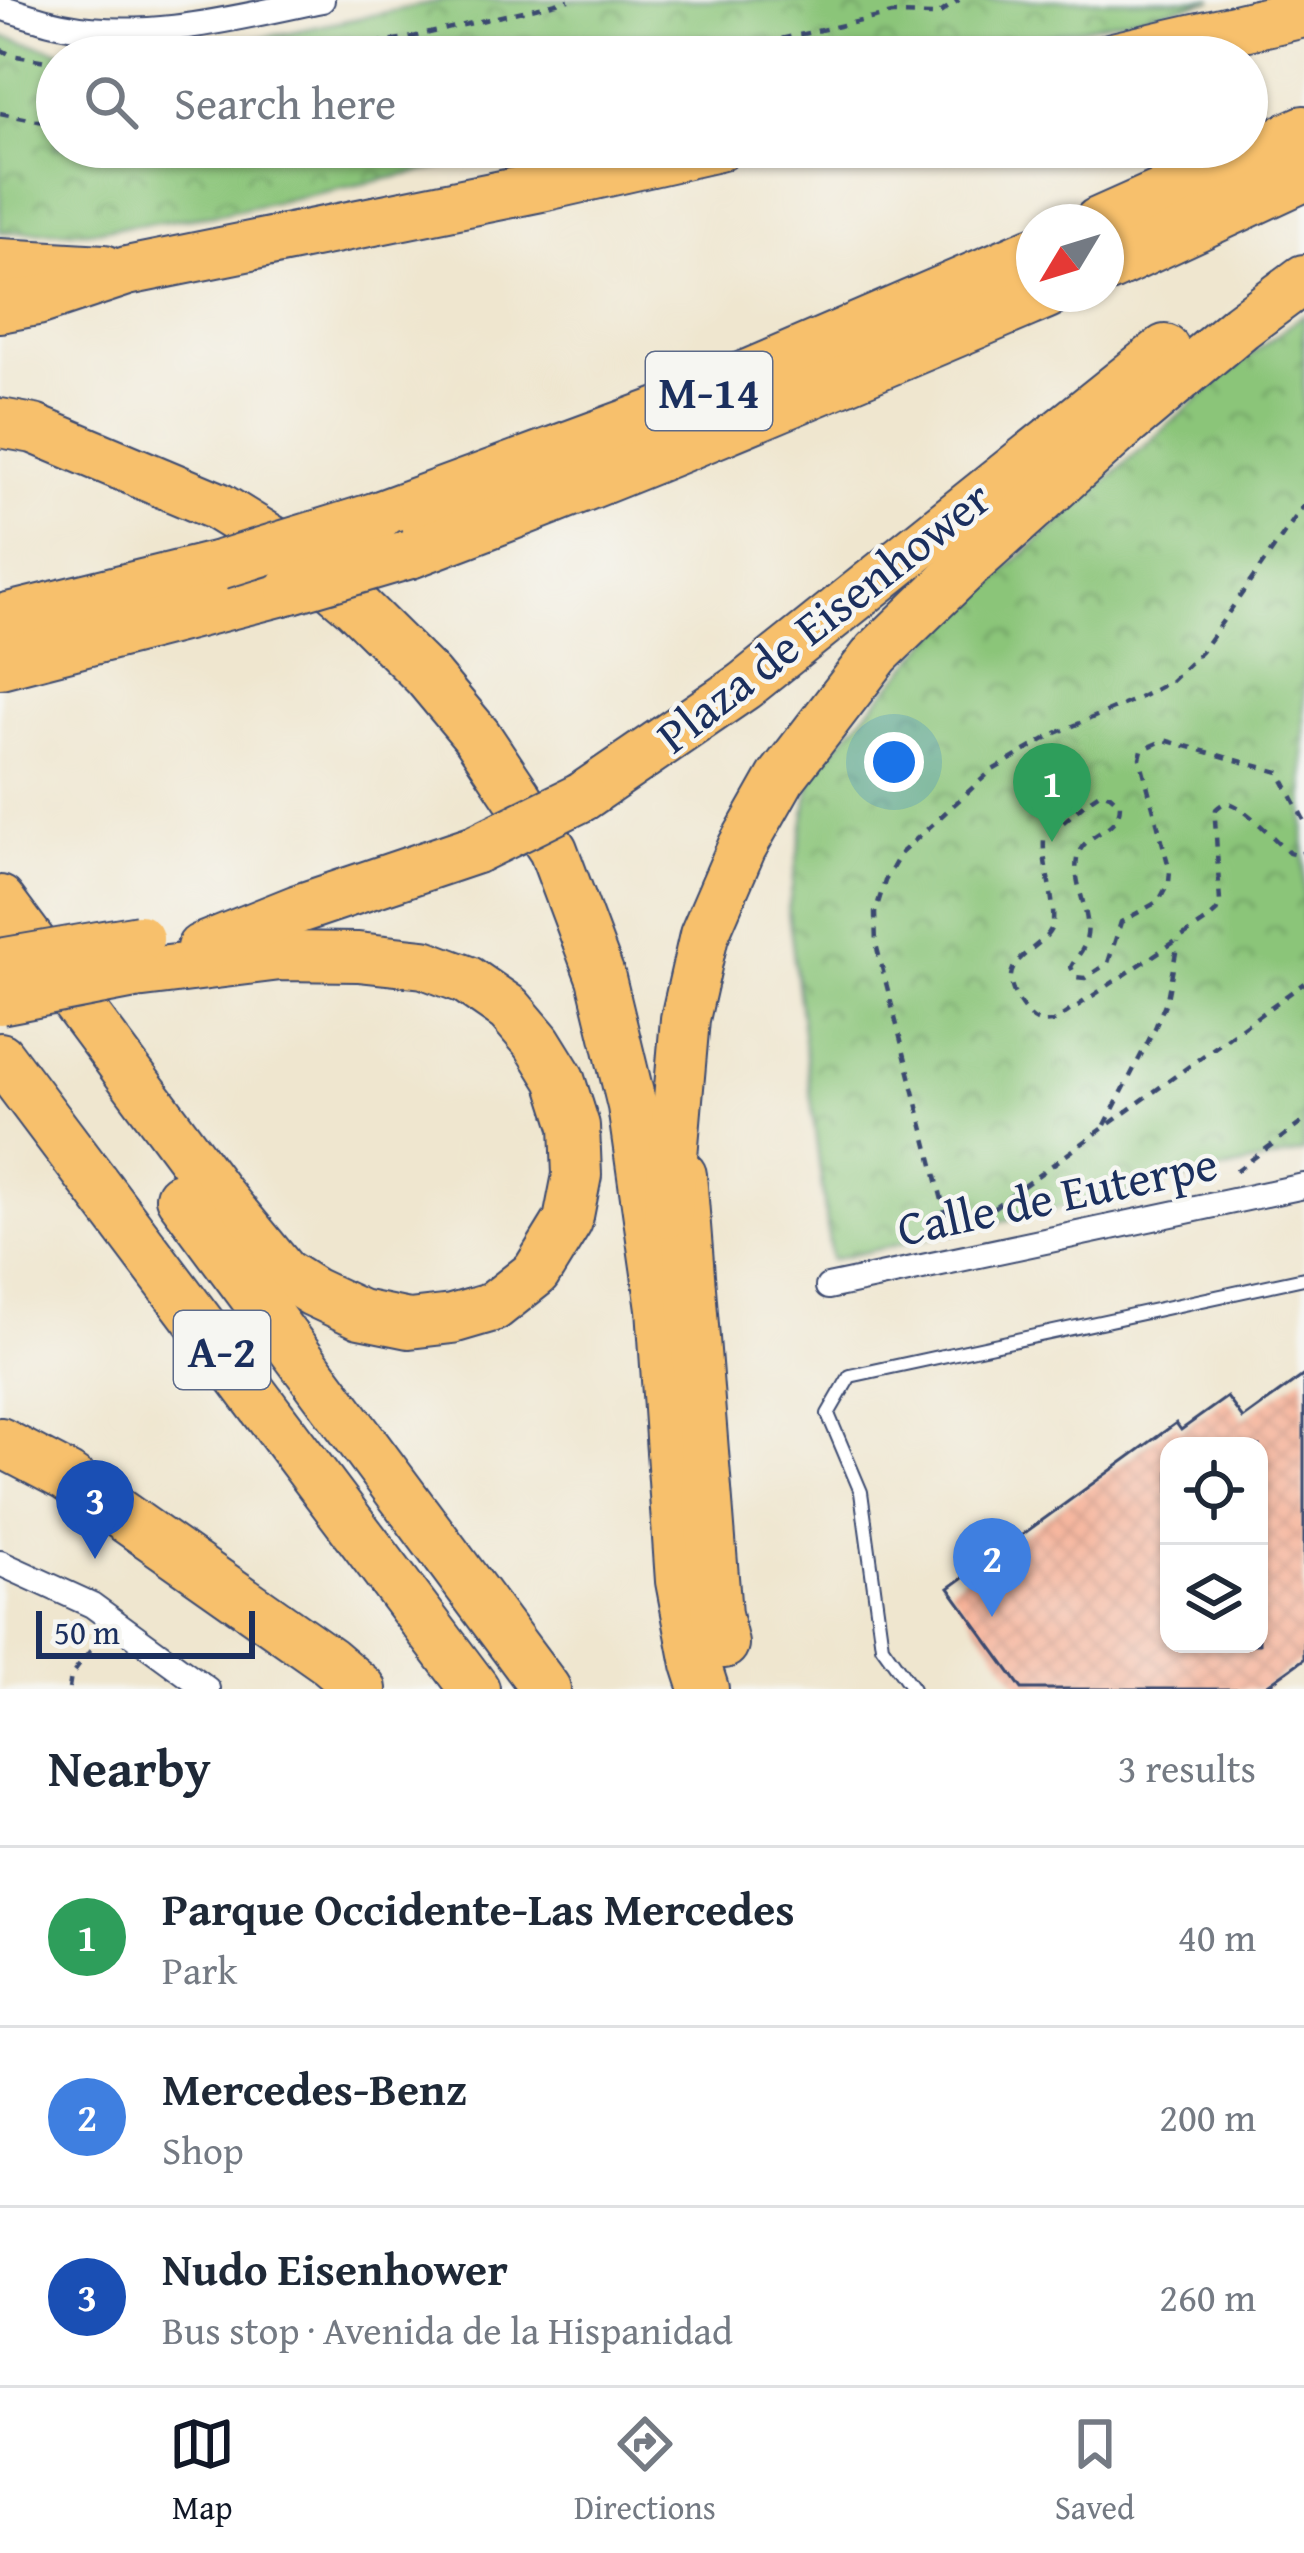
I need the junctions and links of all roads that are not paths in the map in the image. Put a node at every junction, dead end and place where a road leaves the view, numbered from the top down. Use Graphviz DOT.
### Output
graph roads {
  1 [pos="322,0"];
  2 [pos="0,7"];
  3 [pos="1304,14"];
  4 [pos="1206,36"];
  5 [pos="1304,130"];
  6 [pos="1268,146"];
  7 [pos="625,168"];
  8 [pos="1219,168"];
  9 [pos="1304,177"];
  10 [pos="1124,210"];
  11 [pos="1304,246"];
  12 [pos="1016,258"];
  13 [pos="1124,260"];
  14 [pos="0,263"];
  15 [pos="127,271"];
  16 [pos="1304,280"];
  17 [pos="1016,307"];
  18 [pos="0,308"];
  19 [pos="0,423"];
  20 [pos="0,619"];
  21 [pos="0,664"];
  22 [pos="0,900"];
  23 [pos="137,957"];
  24 [pos="0,959"];
  25 [pos="0,1000"];
  26 [pos="0,1057"];
  27 [pos="676,1100"];
  28 [pos="1304,1186"];
  29 [pos="1304,1279"];
  30 [pos="828,1287"];
  31 [pos="662,1308"];
  32 [pos="0,1442"];
  33 [pos="0,1562"];
  34 [pos="207,1689"];
  35 [pos="362,1689"];
  36 [pos="475,1689"];
  37 [pos="547,1689"];
  38 [pos="704,1689"];
  39 [pos="735,1689"];
  40 [pos="913,1689"];
  1 -- 2 [label="street"];
  3 -- 4 [label="highway"];
  5 -- 6 [label="highway"];
  7 -- 15 [label="highway"];
  8 -- 10 [label="highway"];
  9 -- 13 [label="highway"];
  11 -- 23 [label="highway, Plaza de Eisenhower, bridge"];
  12 -- 20 [label="highway, M-14, bridge"];
  14 -- 15 [label="highway"];
  15 -- 18 [label="highway"];
  16 -- 27 [label="highway"];
  17 -- 21 [label="highway, M-14, bridge"];
  19 -- 31 [label="highway"];
  22 -- 23 [label="highway"];
  23 -- 24 [label="highway, Plaza de Eisenhower, bridge"];
  23 -- 25 [label="highway, Plaza de Eisenhower, bridge"];
  24 -- 37 [label="highway, A-2"];
  26 -- 36 [label="highway, A-2"];
  27 -- 31 [label="highway"];
  27 -- 39 [label="highway"];
  28 -- 30 [label="street, Calle de Euterpe"];
  29 -- 40 [label="lane"];
  31 -- 38 [label="highway"];
  32 -- 35 [label="highway"];
  33 -- 34 [label="street"];
}
